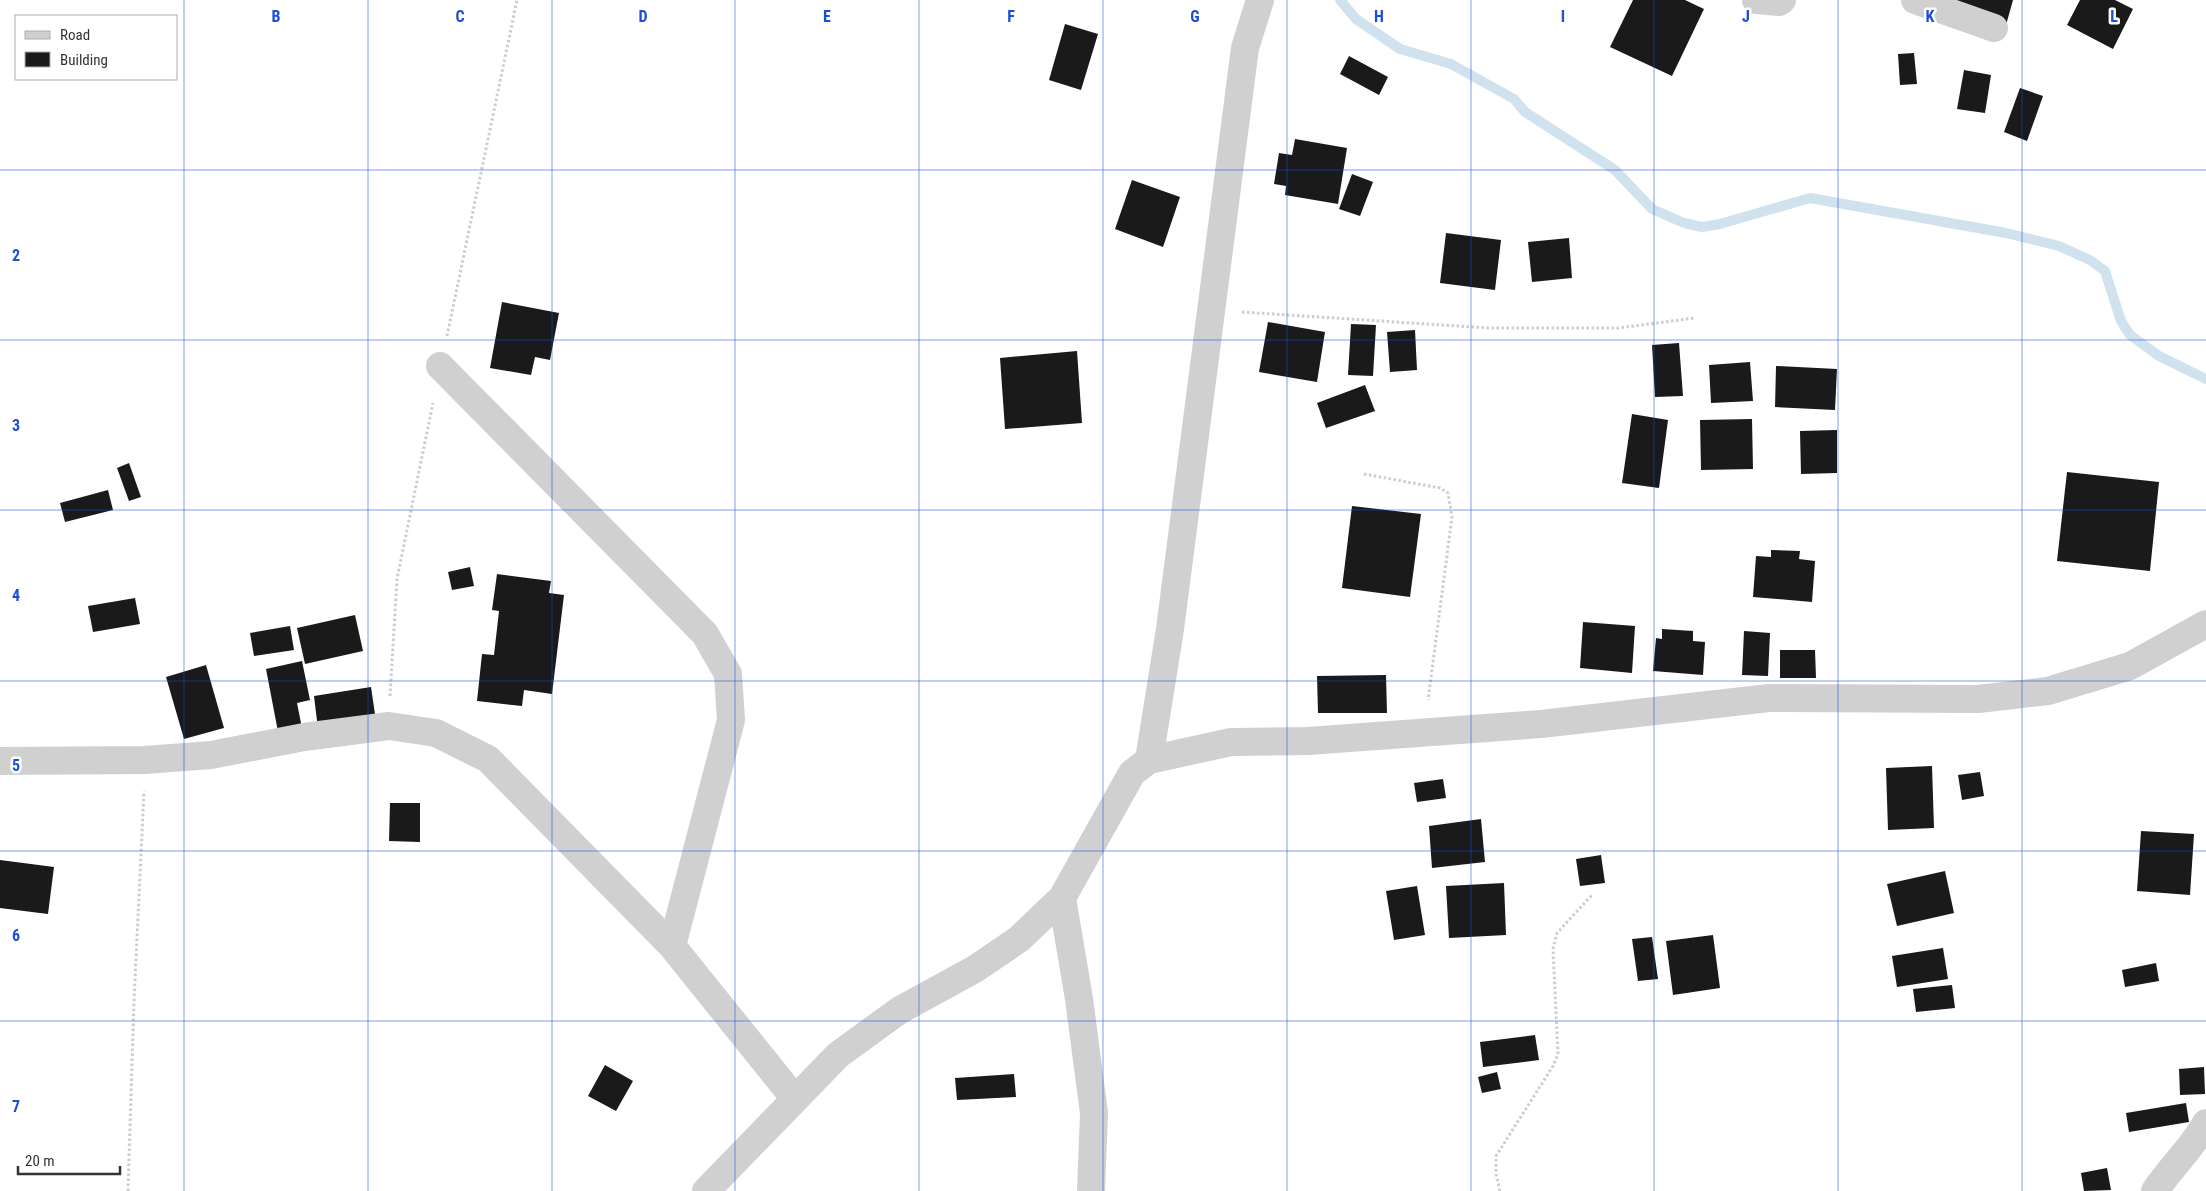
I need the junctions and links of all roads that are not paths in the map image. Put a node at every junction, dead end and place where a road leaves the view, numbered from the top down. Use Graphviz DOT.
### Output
graph roads {
  1 [pos="1260,0"];
  2 [pos="1756,0"];
  3 [pos="1782,0"];
  4 [pos="1915,0"];
  5 [pos="1994,28"];
  6 [pos="440,366"];
  7 [pos="2206,624"];
  8 [pos="1149,760"];
  9 [pos="0,761"];
  10 [pos="1062,898"];
  11 [pos="672,946"];
  12 [pos="795,1099"];
  13 [pos="2206,1123"];
  14 [pos="706,1191"];
  15 [pos="1091,1191"];
  16 [pos="2155,1191"];
  1 -- 8 [label="street"];
  2 -- 3 [label="street"];
  4 -- 5 [label="street"];
  6 -- 11 [label="street"];
  7 -- 8 [label="street"];
  8 -- 10 [label="street"];
  9 -- 11 [label="street"];
  10 -- 12 [label="street"];
  10 -- 15 [label="street"];
  11 -- 12 [label="street"];
  12 -- 14 [label="street"];
  13 -- 16 [label="street"];
}
